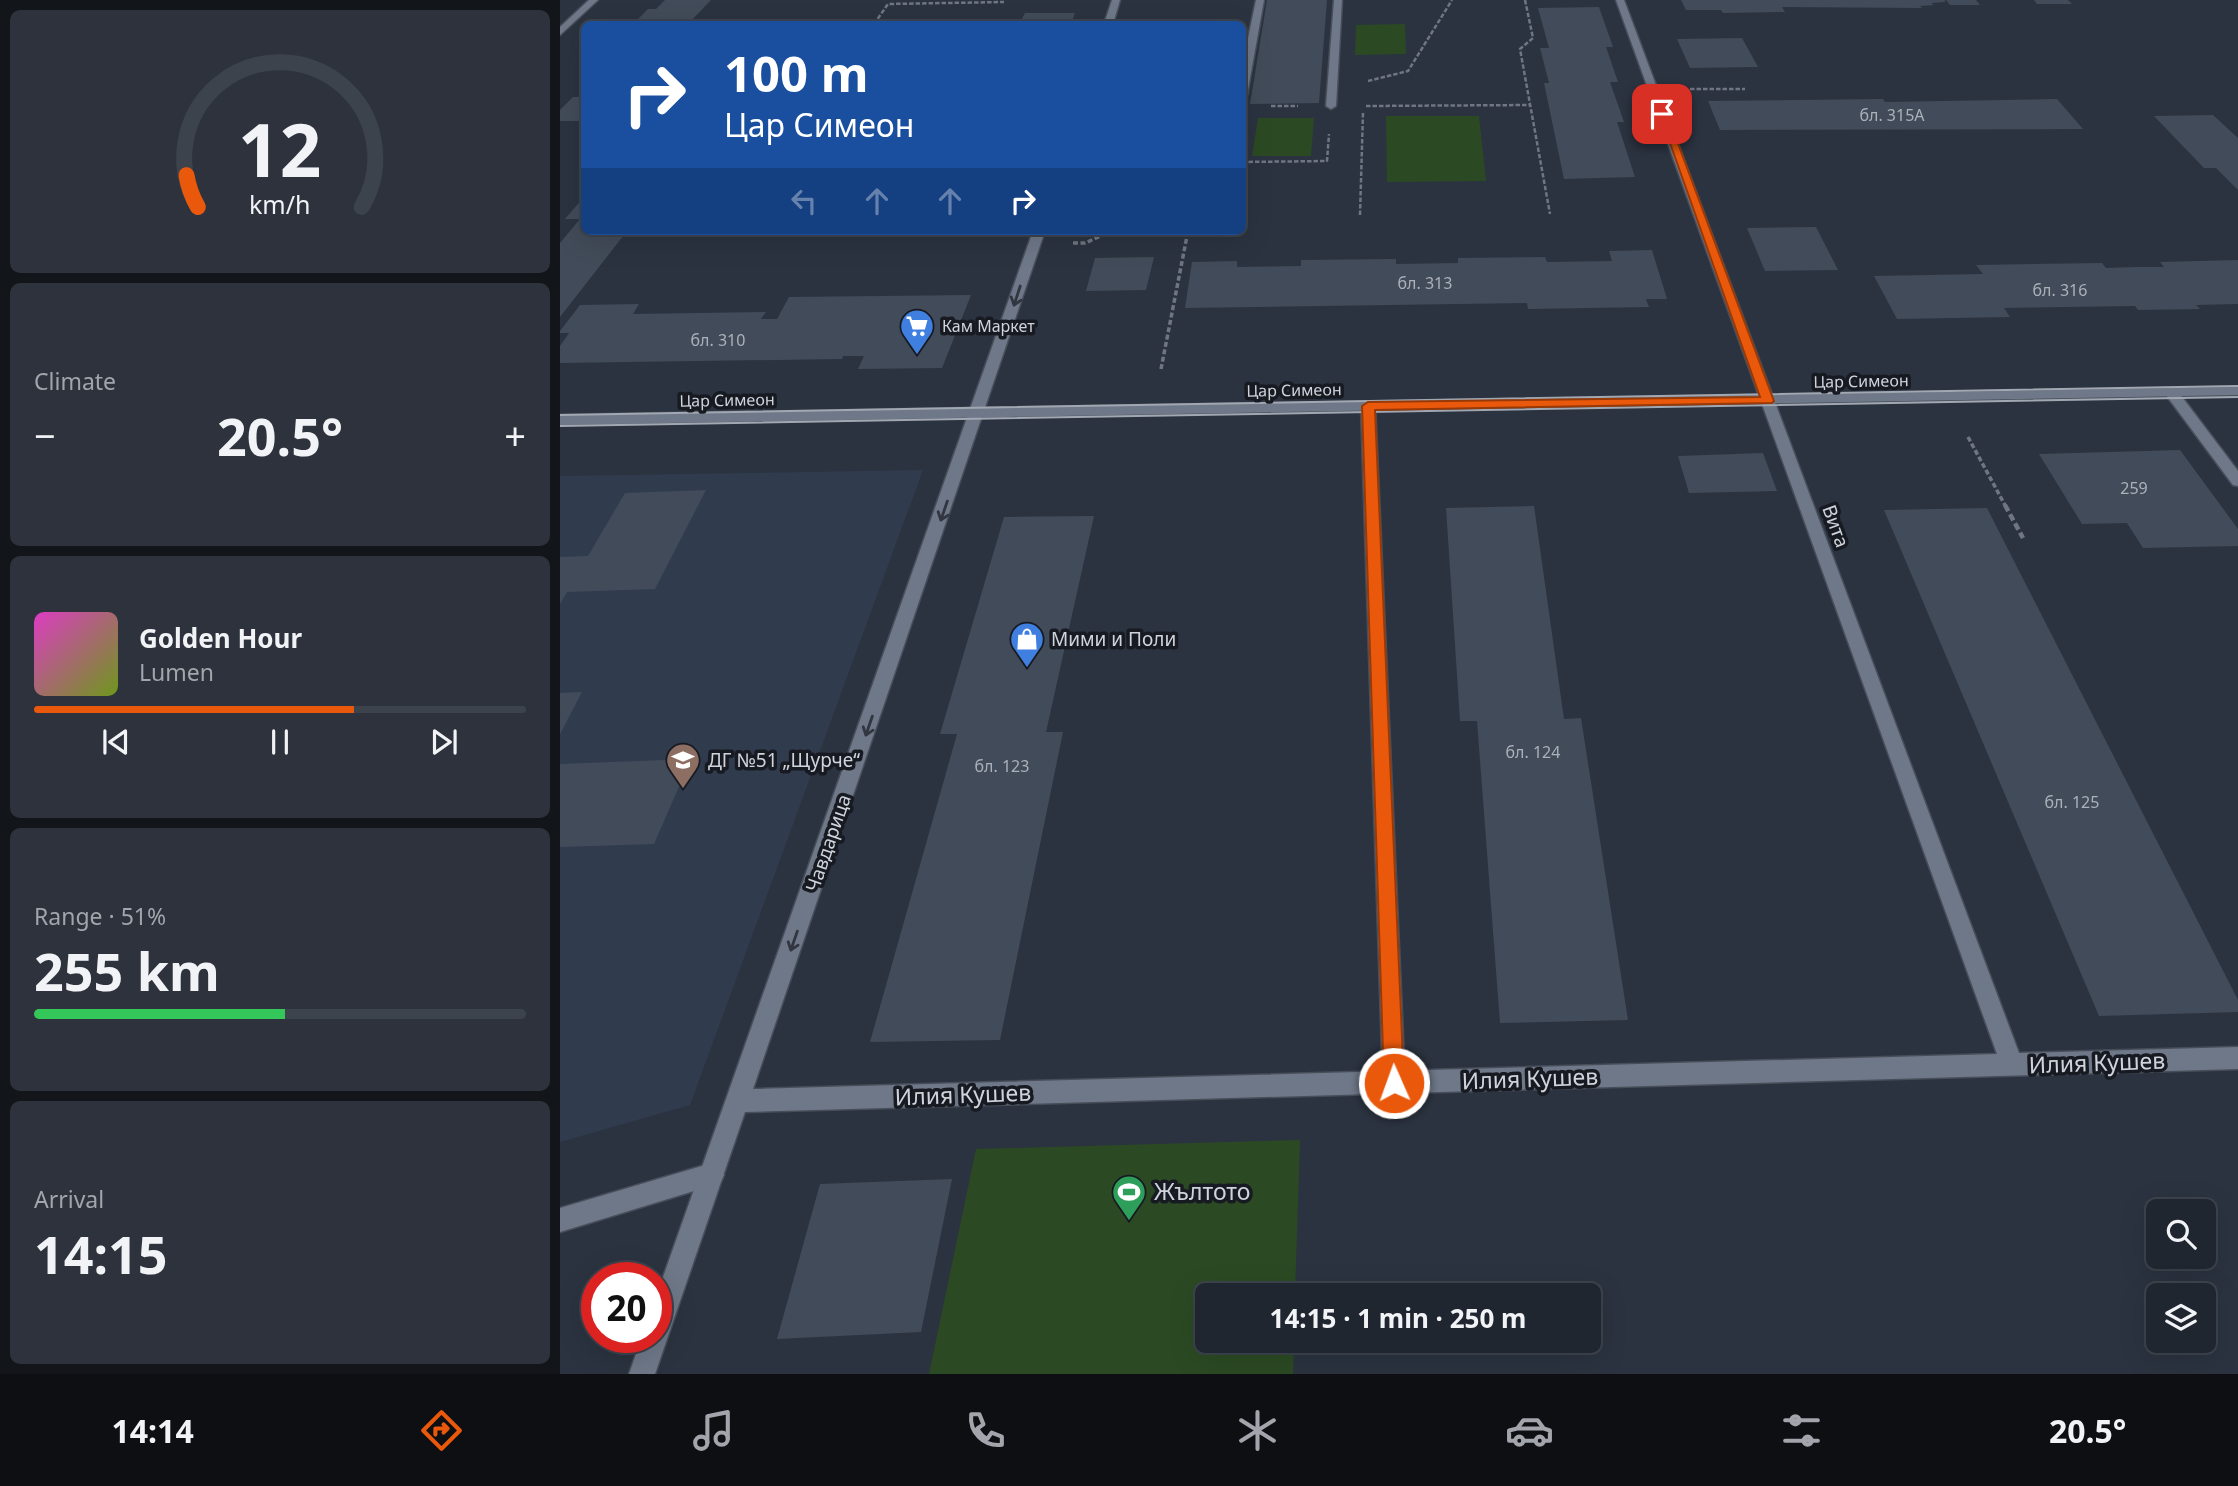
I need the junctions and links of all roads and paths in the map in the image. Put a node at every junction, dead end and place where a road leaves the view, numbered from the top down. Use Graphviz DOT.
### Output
graph roads {
  1 [pos="594,0"];
  2 [pos="1116,0"];
  3 [pos="1260,0"];
  4 [pos="1338,0"];
  5 [pos="1452,0"];
  6 [pos="1525,0"];
  7 [pos="1620,0"];
  8 [pos="1004,2"];
  9 [pos="876,21"];
  10 [pos="1109,21"];
  11 [pos="560,32"];
  12 [pos="1246,74"];
  13 [pos="1332,81"];
  14 [pos="1745,89"];
  15 [pos="1653,90"];
  16 [pos="1531,104"];
  17 [pos="1268,106"];
  18 [pos="1331,106"];
  19 [pos="1246,162"];
  20 [pos="1550,214"];
  21 [pos="1360,215"];
  22 [pos="1038,235"];
  23 [pos="1187,235"];
  24 [pos="1161,369"];
  25 [pos="2238,391"];
  26 [pos="2171,392"];
  27 [pos="1768,401"];
  28 [pos="1368,406"];
  29 [pos="978,413"];
  30 [pos="560,420"];
  31 [pos="1968,437"];
  32 [pos="2238,481"];
  33 [pos="2023,538"];
  34 [pos="2238,1058"];
  35 [pos="2013,1066"];
  36 [pos="1394,1083"];
  37 [pos="738,1101"];
  38 [pos="712,1175"];
  39 [pos="560,1220"];
  40 [pos="672,1290"];
  41 [pos="650,1353"];
  42 [pos="642,1374"];
  1 -- 11 [label="street"];
  2 -- 10 [label="street"];
  3 -- 12 [label="street"];
  4 -- 13 [label="street"];
  5 -- 13 [label="path"];
  6 -- 16 [label="path"];
  7 -- 15 [label="street, Вита"];
  8 -- 9 [label="path"];
  13 -- 18 [label="street"];
  14 -- 15 [label="path"];
  15 -- 27 [label="street, Вита"];
  16 -- 20 [label="path"];
  16 -- 21 [label="path"];
  17 -- 18 [label="path"];
  18 -- 19 [label="path"];
  22 -- 29 [label="street, Чавдарица, one-way"];
  23 -- 24 [label="path"];
  25 -- 26 [label="street, Цар Симеон"];
  26 -- 27 [label="street, Цар Симеон"];
  26 -- 32 [label="street"];
  27 -- 28 [label="street, Цар Симеон"];
  27 -- 35 [label="street, Вита"];
  28 -- 29 [label="street, Цар Симеон"];
  28 -- 36 [label="street"];
  29 -- 30 [label="street, Цар Симеон"];
  29 -- 37 [label="street, Чавдарица, one-way"];
  31 -- 33 [label="path"];
  34 -- 35 [label="street, Илия Кушев"];
  35 -- 36 [label="street, Илия Кушев"];
  36 -- 37 [label="street, Илия Кушев"];
  37 -- 38 [label="street, Чавдарица"];
  38 -- 39 [label="street"];
  38 -- 40 [label="street, Чавдарица"];
  41 -- 42 [label="street, Чавдарица"];
}
